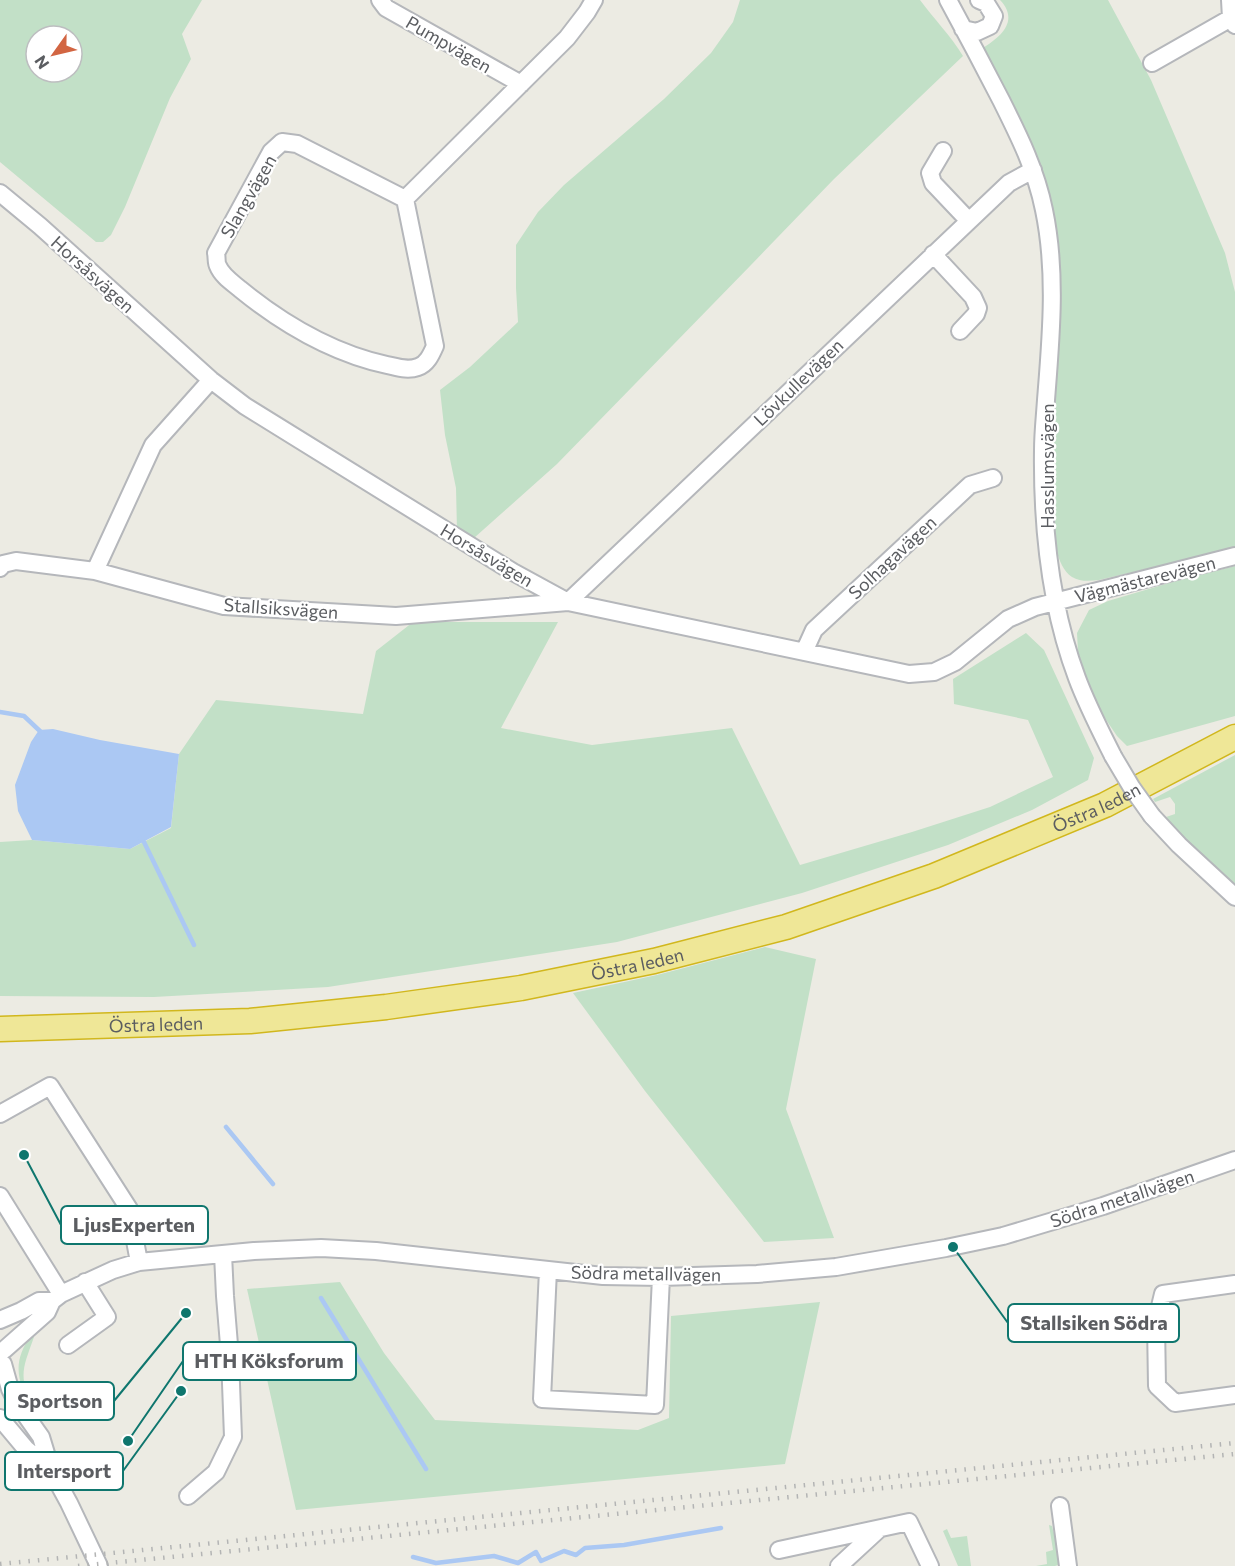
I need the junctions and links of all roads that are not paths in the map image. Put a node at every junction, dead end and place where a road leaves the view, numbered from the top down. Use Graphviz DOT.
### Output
graph roads {
  1 [pos="380,0"];
  2 [pos="594,0"];
  3 [pos="948,0"];
  4 [pos="979,0"];
  5 [pos="1230,0"];
  6 [pos="1233,22"];
  7 [pos="963,29"];
  8 [pos="1152,63"];
  9 [pos="521,84"];
  10 [pos="943,151"];
  11 [pos="1033,170"];
  12 [pos="0,193"];
  13 [pos="405,199"];
  14 [pos="969,221"];
  15 [pos="947,241"];
  16 [pos="933,254"];
  17 [pos="959,254"];
  18 [pos="960,331"];
  19 [pos="210,380"];
  20 [pos="993,477"];
  21 [pos="1235,556"];
  22 [pos="0,568"];
  23 [pos="95,571"];
  24 [pos="568,602"];
  25 [pos="1055,602"];
  26 [pos="804,652"];
  27 [pos="1235,737"];
  28 [pos="1235,897"];
  29 [pos="0,1029"];
  30 [pos="0,1114"];
  31 [pos="1235,1160"];
  32 [pos="0,1196"];
  33 [pos="223,1254"];
  34 [pos="139,1262"];
  35 [pos="548,1270"];
  36 [pos="661,1277"];
  37 [pos="85,1282"];
  38 [pos="1235,1284"];
  39 [pos="56,1298"];
  40 [pos="0,1320"];
  41 [pos="68,1345"];
  42 [pos="2,1355"];
  43 [pos="1235,1395"];
  44 [pos="0,1418"];
  45 [pos="51,1470"];
  46 [pos="188,1496"];
  47 [pos="1060,1506"];
  48 [pos="880,1529"];
  49 [pos="779,1550"];
  50 [pos="99,1566"];
  51 [pos="839,1566"];
  52 [pos="930,1566"];
  53 [pos="1068,1566"];
  1 -- 9 [label="street, Pumpvägen"];
  2 -- 9 [label="street"];
  3 -- 7 [label="street, Hasslumsvägen"];
  4 -- 7 [label="street"];
  5 -- 6 [label="street"];
  6 -- 8 [label="street"];
  7 -- 11 [label="street, Hasslumsvägen"];
  9 -- 13 [label="street"];
  10 -- 14 [label="street"];
  11 -- 14 [label="street, Lövkullevägen"];
  11 -- 25 [label="street, Hasslumsvägen"];
  12 -- 19 [label="street, Horsåsvägen"];
  13 -- 13 [label="street, Slangvägen"];
  14 -- 15 [label="street, Lövkullevägen"];
  15 -- 16 [label="street, Lövkullevägen"];
  15 -- 17 [label="street"];
  16 -- 18 [label="street"];
  16 -- 24 [label="street, Lövkullevägen"];
  19 -- 23 [label="street"];
  19 -- 24 [label="street, Horsåsvägen"];
  20 -- 26 [label="street, Solhagavägen"];
  21 -- 25 [label="street, Vägmästarevägen"];
  22 -- 23 [label="street, Stallsiksvägen"];
  23 -- 24 [label="street, Stallsiksvägen"];
  24 -- 26 [label="street, Horsåsvägen"];
  25 -- 26 [label="street, Horsåsvägen"];
  25 -- 28 [label="street, Hasslumsvägen, bridge"];
  27 -- 29 [label="highway, Östra leden"];
  30 -- 34 [label="street"];
  31 -- 36 [label="street, Södra metallvägen"];
  32 -- 39 [label="street"];
  33 -- 34 [label="street, Södra metallvägen"];
  33 -- 35 [label="street, Södra metallvägen"];
  33 -- 46 [label="street"];
  34 -- 37 [label="street, Södra metallvägen"];
  35 -- 36 [label="street, Södra metallvägen"];
  35 -- 36 [label="street"];
  37 -- 39 [label="street, Södra metallvägen"];
  37 -- 41 [label="street"];
  38 -- 43 [label="street"];
  39 -- 40 [label="street, Södra metallvägen"];
  39 -- 42 [label="street, Södra metallvägen"];
  42 -- 45 [label="street"];
  44 -- 45 [label="street"];
  45 -- 50 [label="street"];
  47 -- 53 [label="street"];
  48 -- 49 [label="street"];
  48 -- 51 [label="street"];
  48 -- 52 [label="street"];
}
